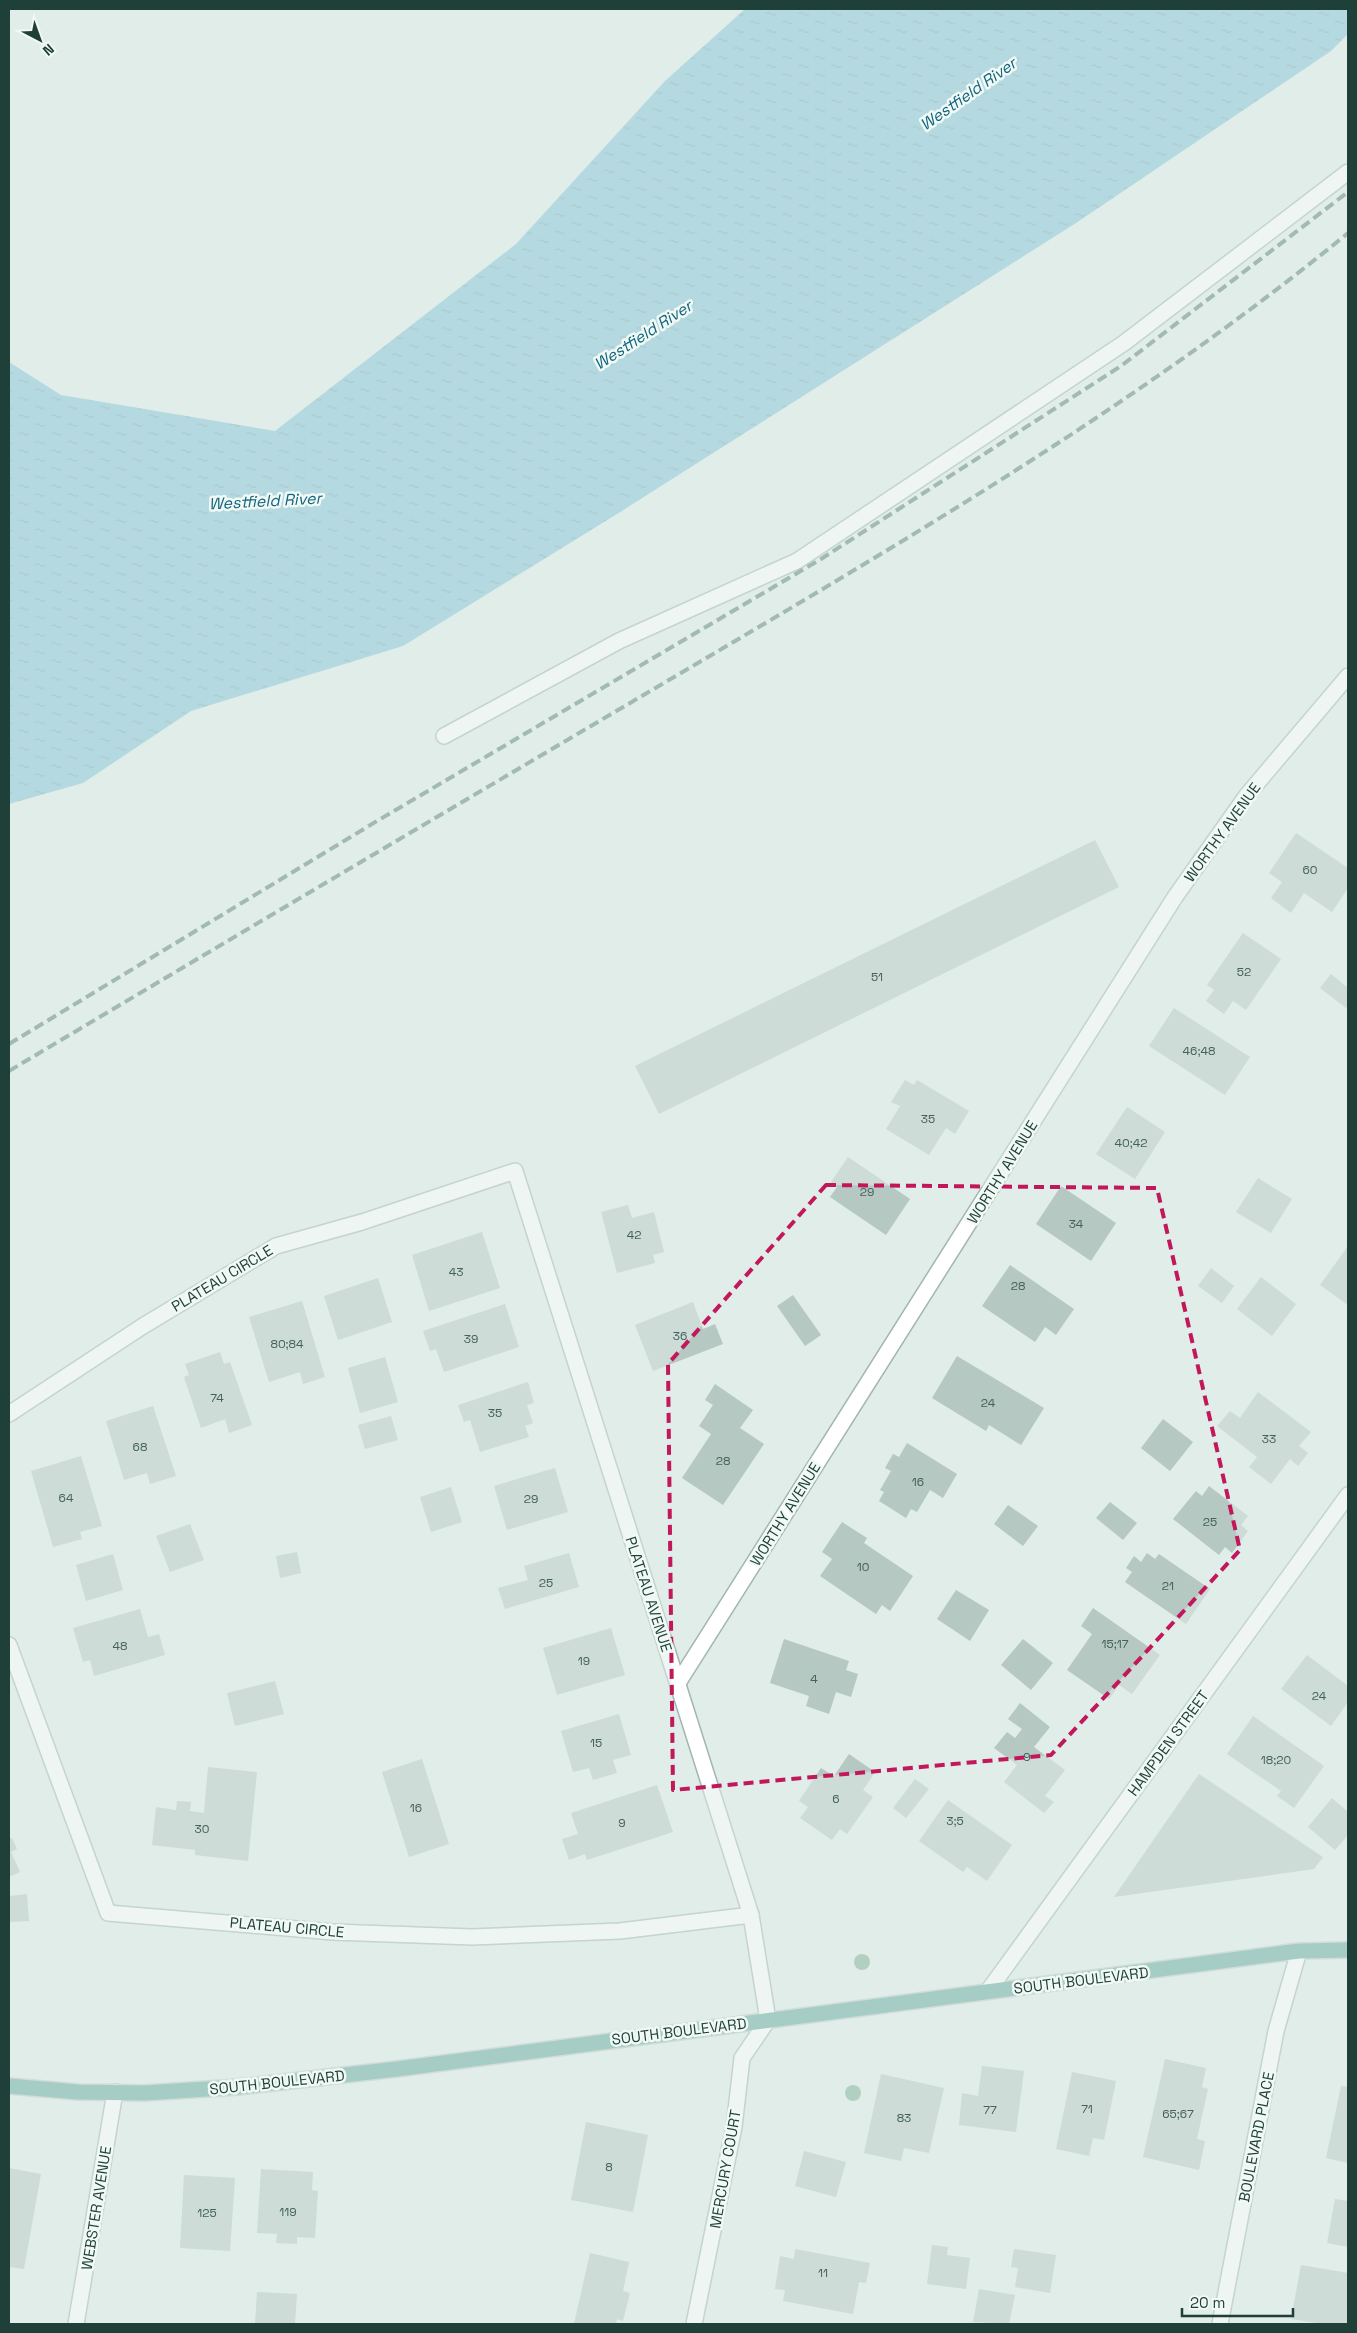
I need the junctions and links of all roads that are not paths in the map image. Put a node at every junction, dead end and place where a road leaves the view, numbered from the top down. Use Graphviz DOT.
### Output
graph roads {
  1 [pos="1348,172"];
  2 [pos="1348,676"];
  3 [pos="444,736"];
  4 [pos="515,1171"];
  5 [pos="9,1414"];
  6 [pos="1348,1495"];
  7 [pos="9,1645"];
  8 [pos="678,1683"];
  9 [pos="751,1915"];
  10 [pos="1348,1950"];
  11 [pos="1299,1951"];
  12 [pos="988,1991"];
  13 [pos="768,2020"];
  14 [pos="9,2086"];
  15 [pos="115,2092"];
  16 [pos="76,2324"];
  17 [pos="694,2324"];
  18 [pos="1220,2324"];
  1 -- 3 [label="street"];
  2 -- 8 [label="street, WORTHY AVENUE"];
  4 -- 5 [label="street, PLATEAU CIRCLE"];
  4 -- 8 [label="street, PLATEAU AVENUE"];
  6 -- 12 [label="street, HAMPDEN STREET"];
  7 -- 9 [label="street, PLATEAU CIRCLE"];
  8 -- 9 [label="street, PLATEAU AVENUE"];
  9 -- 13 [label="street, PLATEAU AVENUE"];
  10 -- 11 [label="main road, SOUTH BOULEVARD"];
  11 -- 12 [label="main road, SOUTH BOULEVARD"];
  11 -- 18 [label="street, BOULEVARD PLACE"];
  12 -- 13 [label="main road, SOUTH BOULEVARD"];
  13 -- 15 [label="main road, SOUTH BOULEVARD"];
  13 -- 17 [label="street, MERCURY COURT"];
  14 -- 15 [label="main road, SOUTH BOULEVARD"];
  15 -- 16 [label="street, WEBSTER AVENUE"];
}
